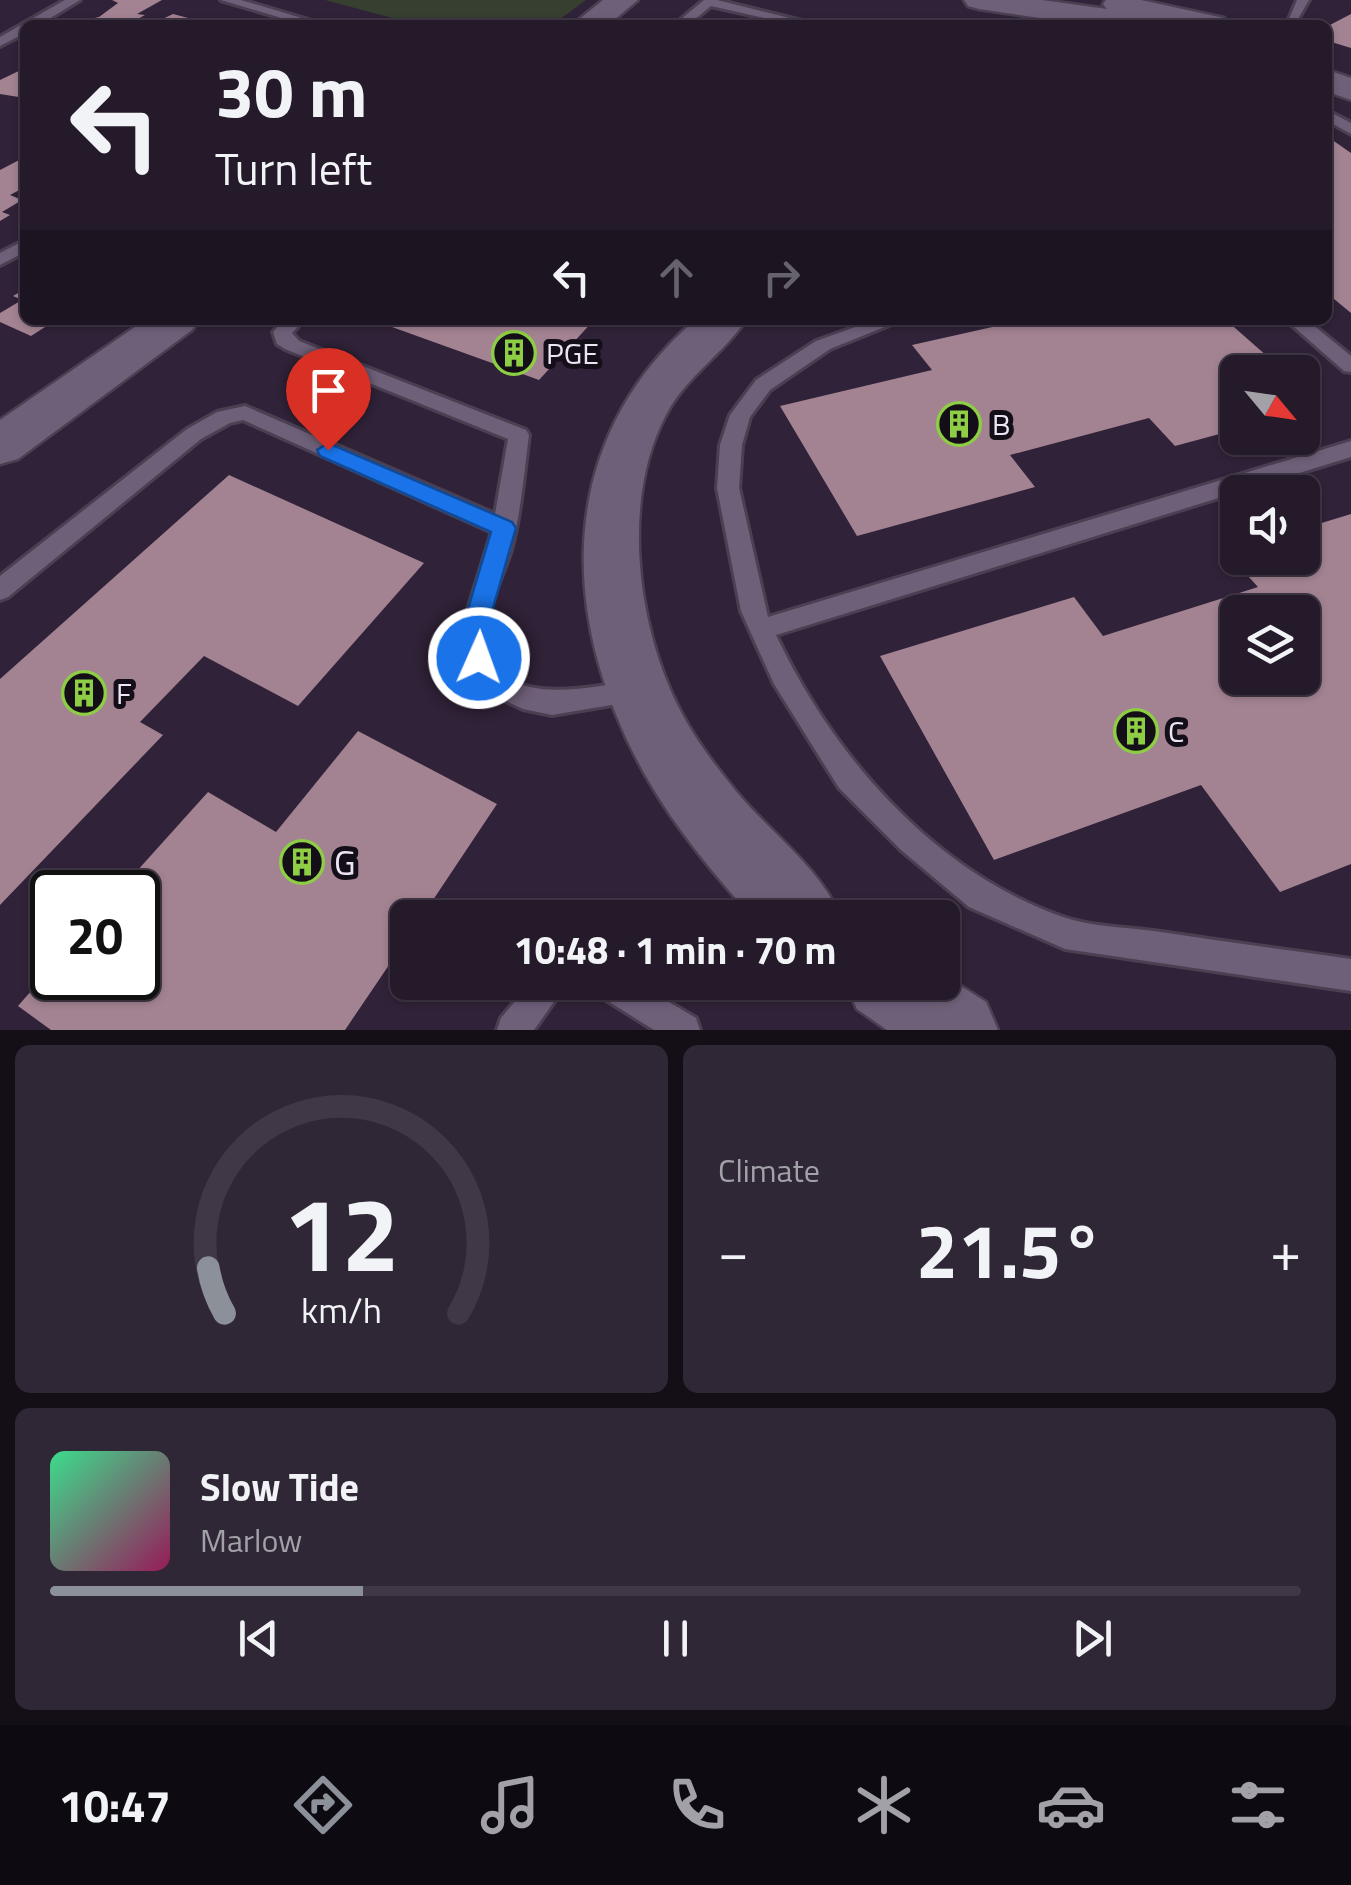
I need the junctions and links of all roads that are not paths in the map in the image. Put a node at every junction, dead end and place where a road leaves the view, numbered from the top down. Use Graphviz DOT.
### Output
graph roads {
  1 [pos="74,0"];
  2 [pos="227,0"];
  3 [pos="623,0"];
  4 [pos="978,0"];
  5 [pos="1084,12"];
  6 [pos="38,20"];
  7 [pos="300,20"];
  8 [pos="595,20"];
  9 [pos="686,20"];
  10 [pos="790,20"];
  11 [pos="1138,20"];
  12 [pos="169,325"];
  13 [pos="290,325"];
  14 [pos="717,325"];
  15 [pos="881,325"];
  16 [pos="1301,325"];
  17 [pos="1351,366"];
  18 [pos="0,446"];
  19 [pos="1351,450"];
  20 [pos="504,528"];
  21 [pos="0,590"];
  22 [pos="761,628"];
  23 [pos="642,691"];
  24 [pos="768,900"];
  25 [pos="1351,975"];
  26 [pos="537,1000"];
  27 [pos="647,1000"];
  28 [pos="912,1000"];
  29 [pos="513,1030"];
  30 [pos="684,1030"];
  31 [pos="958,1030"];
  1 -- 6 [label="lane"];
  2 -- 7 [label="lane"];
  3 -- 8 [label="street"];
  4 -- 5 [label="street"];
  5 -- 11 [label="street"];
  9 -- 10 [label="lane"];
  12 -- 18 [label="street"];
  13 -- 20 [label="lane"];
  14 -- 23 [label="street"];
  15 -- 22 [label="lane"];
  16 -- 17 [label="lane"];
  19 -- 22 [label="lane"];
  20 -- 21 [label="lane"];
  20 -- 23 [label="lane"];
  22 -- 25 [label="lane"];
  23 -- 24 [label="street"];
  26 -- 29 [label="lane"];
  27 -- 30 [label="lane"];
  28 -- 31 [label="street"];
}
